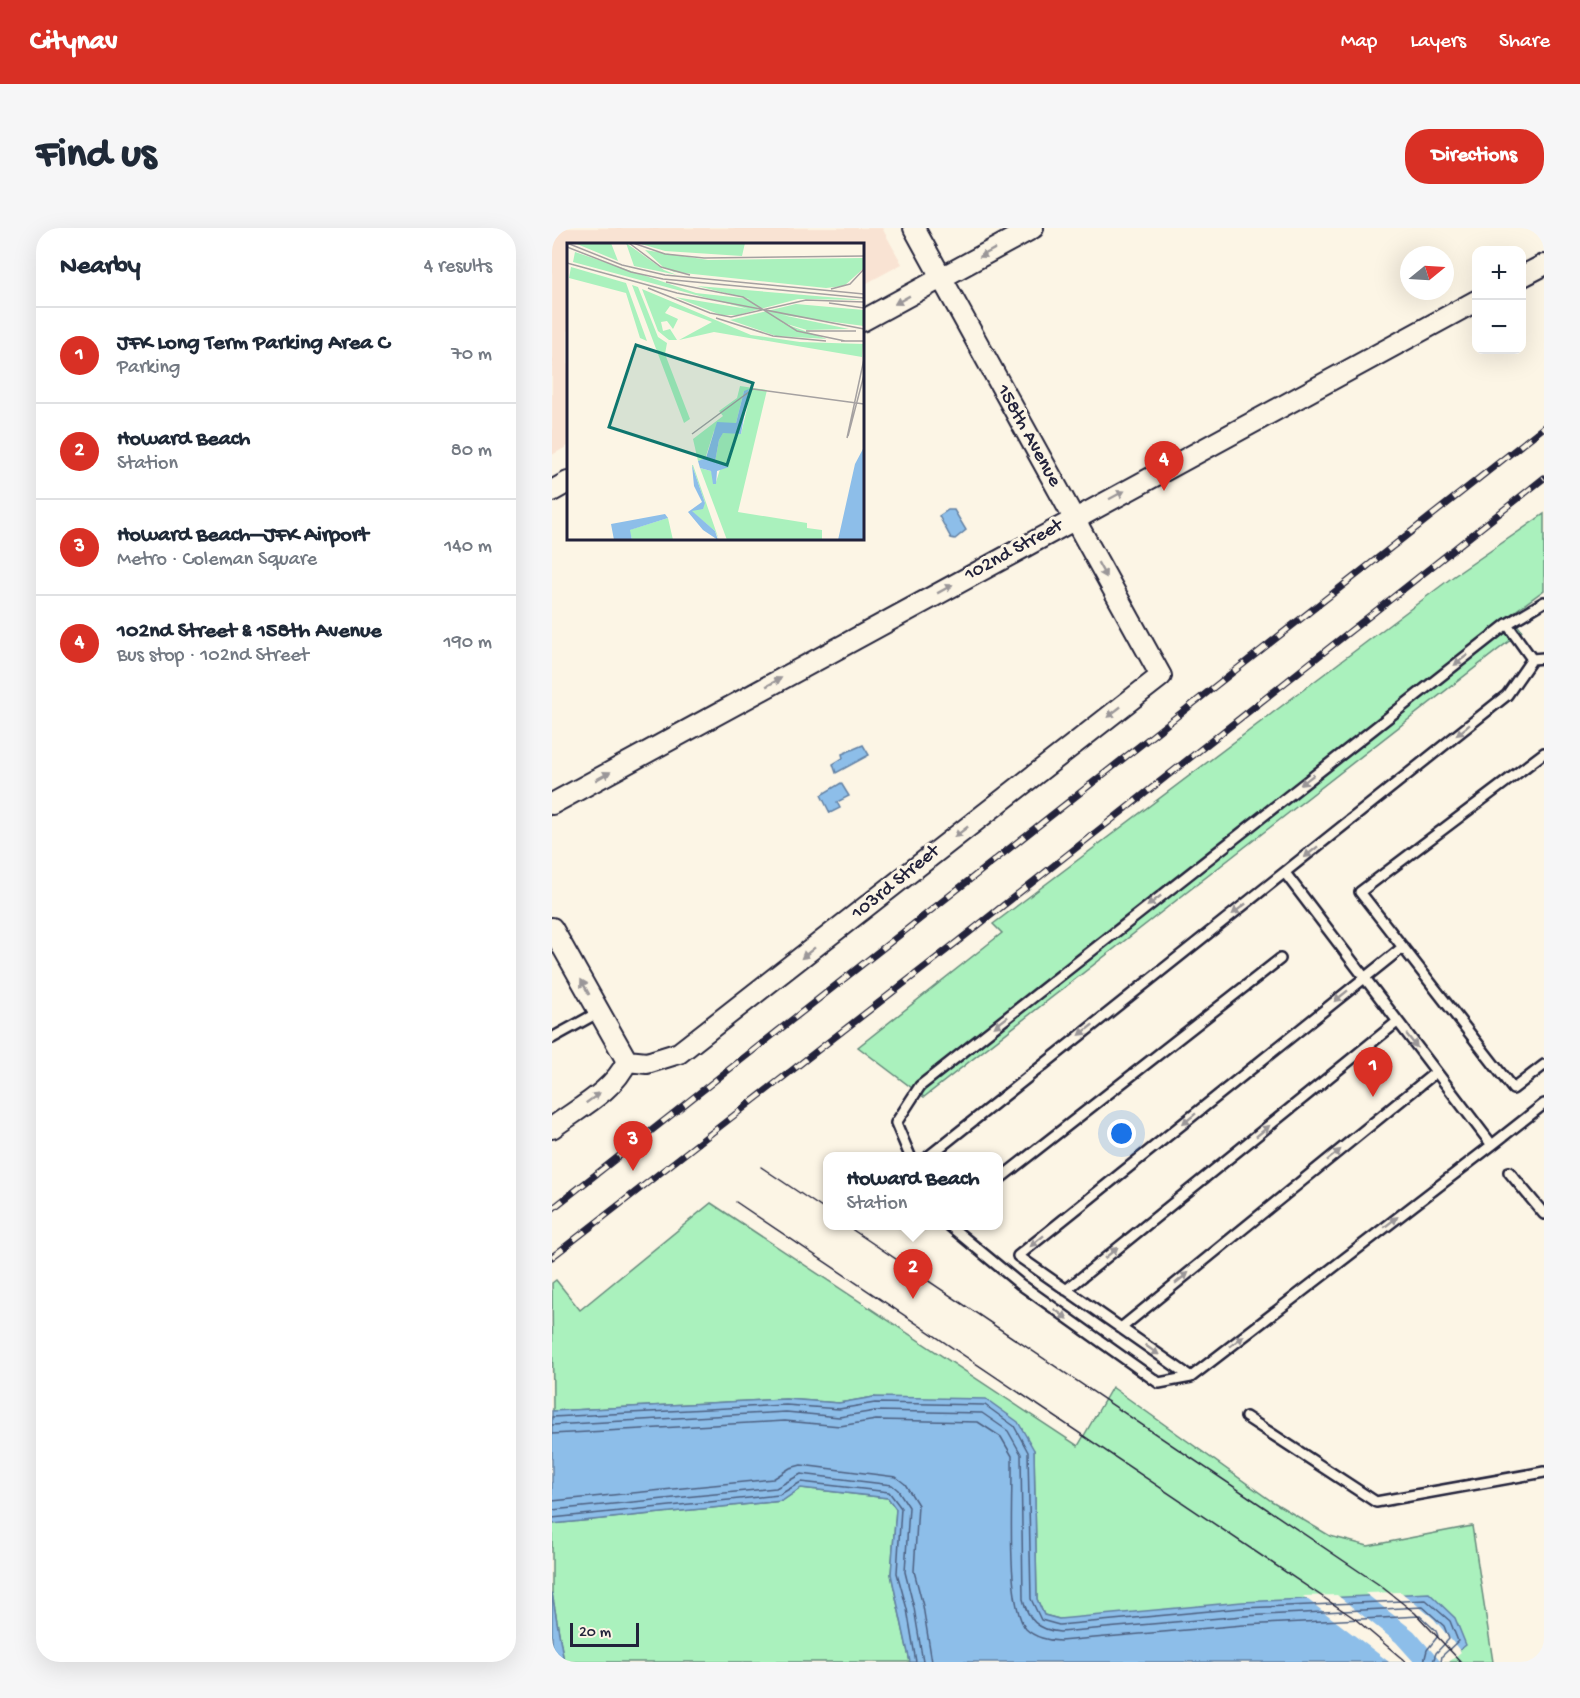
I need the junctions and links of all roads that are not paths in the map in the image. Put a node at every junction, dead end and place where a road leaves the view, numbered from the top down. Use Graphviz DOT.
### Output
graph roads {
  1 [pos="914,228"];
  2 [pos="1033,228"];
  3 [pos="1544,265"];
  4 [pos="1526,274"];
  5 [pos="942,278"];
  6 [pos="1472,303"];
  7 [pos="864,320"];
  8 [pos="567,483"];
  9 [pos="552,491"];
  10 [pos="1074,518"];
  11 [pos="1544,602"];
  12 [pos="1506,624"];
  13 [pos="1544,658"];
  14 [pos="1532,659"];
  15 [pos="1161,676"];
  16 [pos="1544,753"];
  17 [pos="552,804"];
  18 [pos="1285,873"];
  19 [pos="552,928"];
  20 [pos="1403,946"];
  21 [pos="1280,959"];
  22 [pos="1364,977"];
  23 [pos="599,1012"];
  24 [pos="1397,1022"];
  25 [pos="552,1038"];
  26 [pos="625,1059"];
  27 [pos="1544,1065"];
  28 [pos="1436,1072"];
  29 [pos="1544,1104"];
  30 [pos="552,1128"];
  31 [pos="1492,1145"];
  32 [pos="908,1152"];
  33 [pos="934,1152"];
  34 [pos="1509,1172"];
  35 [pos="1003,1177"];
  36 [pos="1544,1214"];
  37 [pos="955,1230"];
  38 [pos="1066,1290"];
  39 [pos="1121,1328"];
  40 [pos="1191,1377"];
  41 [pos="1246,1417"];
  42 [pos="1544,1472"];
  1 -- 5 [label="street, 158th Avenue"];
  2 -- 5 [label="street, one-way"];
  3 -- 4 [label="street"];
  5 -- 7 [label="street, one-way"];
  5 -- 10 [label="street, 158th Avenue"];
  10 -- 6 [label="street, 102nd Street, one-way"];
  8 -- 9 [label="street"];
  10 -- 15 [label="street, 158th Avenue, one-way"];
  17 -- 10 [label="street, 102nd Street, one-way"];
  11 -- 12 [label="lane"];
  12 -- 14 [label="lane"];
  12 -- 32 [label="lane, one-way"];
  13 -- 14 [label="lane"];
  14 -- 18 [label="lane, one-way"];
  15 -- 26 [label="street, 103rd Street, one-way"];
  16 -- 20 [label="lane"];
  18 -- 22 [label="lane"];
  18 -- 33 [label="lane, one-way"];
  23 -- 19 [label="street, one-way"];
  20 -- 22 [label="lane"];
  20 -- 27 [label="lane"];
  21 -- 35 [label="lane"];
  22 -- 24 [label="lane"];
  22 -- 38 [label="lane, one-way"];
  23 -- 25 [label="lane"];
  23 -- 26 [label="street"];
  24 -- 28 [label="lane, one-way"];
  38 -- 24 [label="lane, one-way"];
  30 -- 26 [label="street, one-way"];
  28 -- 31 [label="lane"];
  39 -- 28 [label="lane, one-way"];
  29 -- 31 [label="lane"];
  40 -- 31 [label="lane, one-way"];
  34 -- 36 [label="lane"];
  37 -- 40 [label="lane, one-way"];
  38 -- 39 [label="lane"];
  39 -- 40 [label="lane, one-way"];
  41 -- 42 [label="lane"];
}
